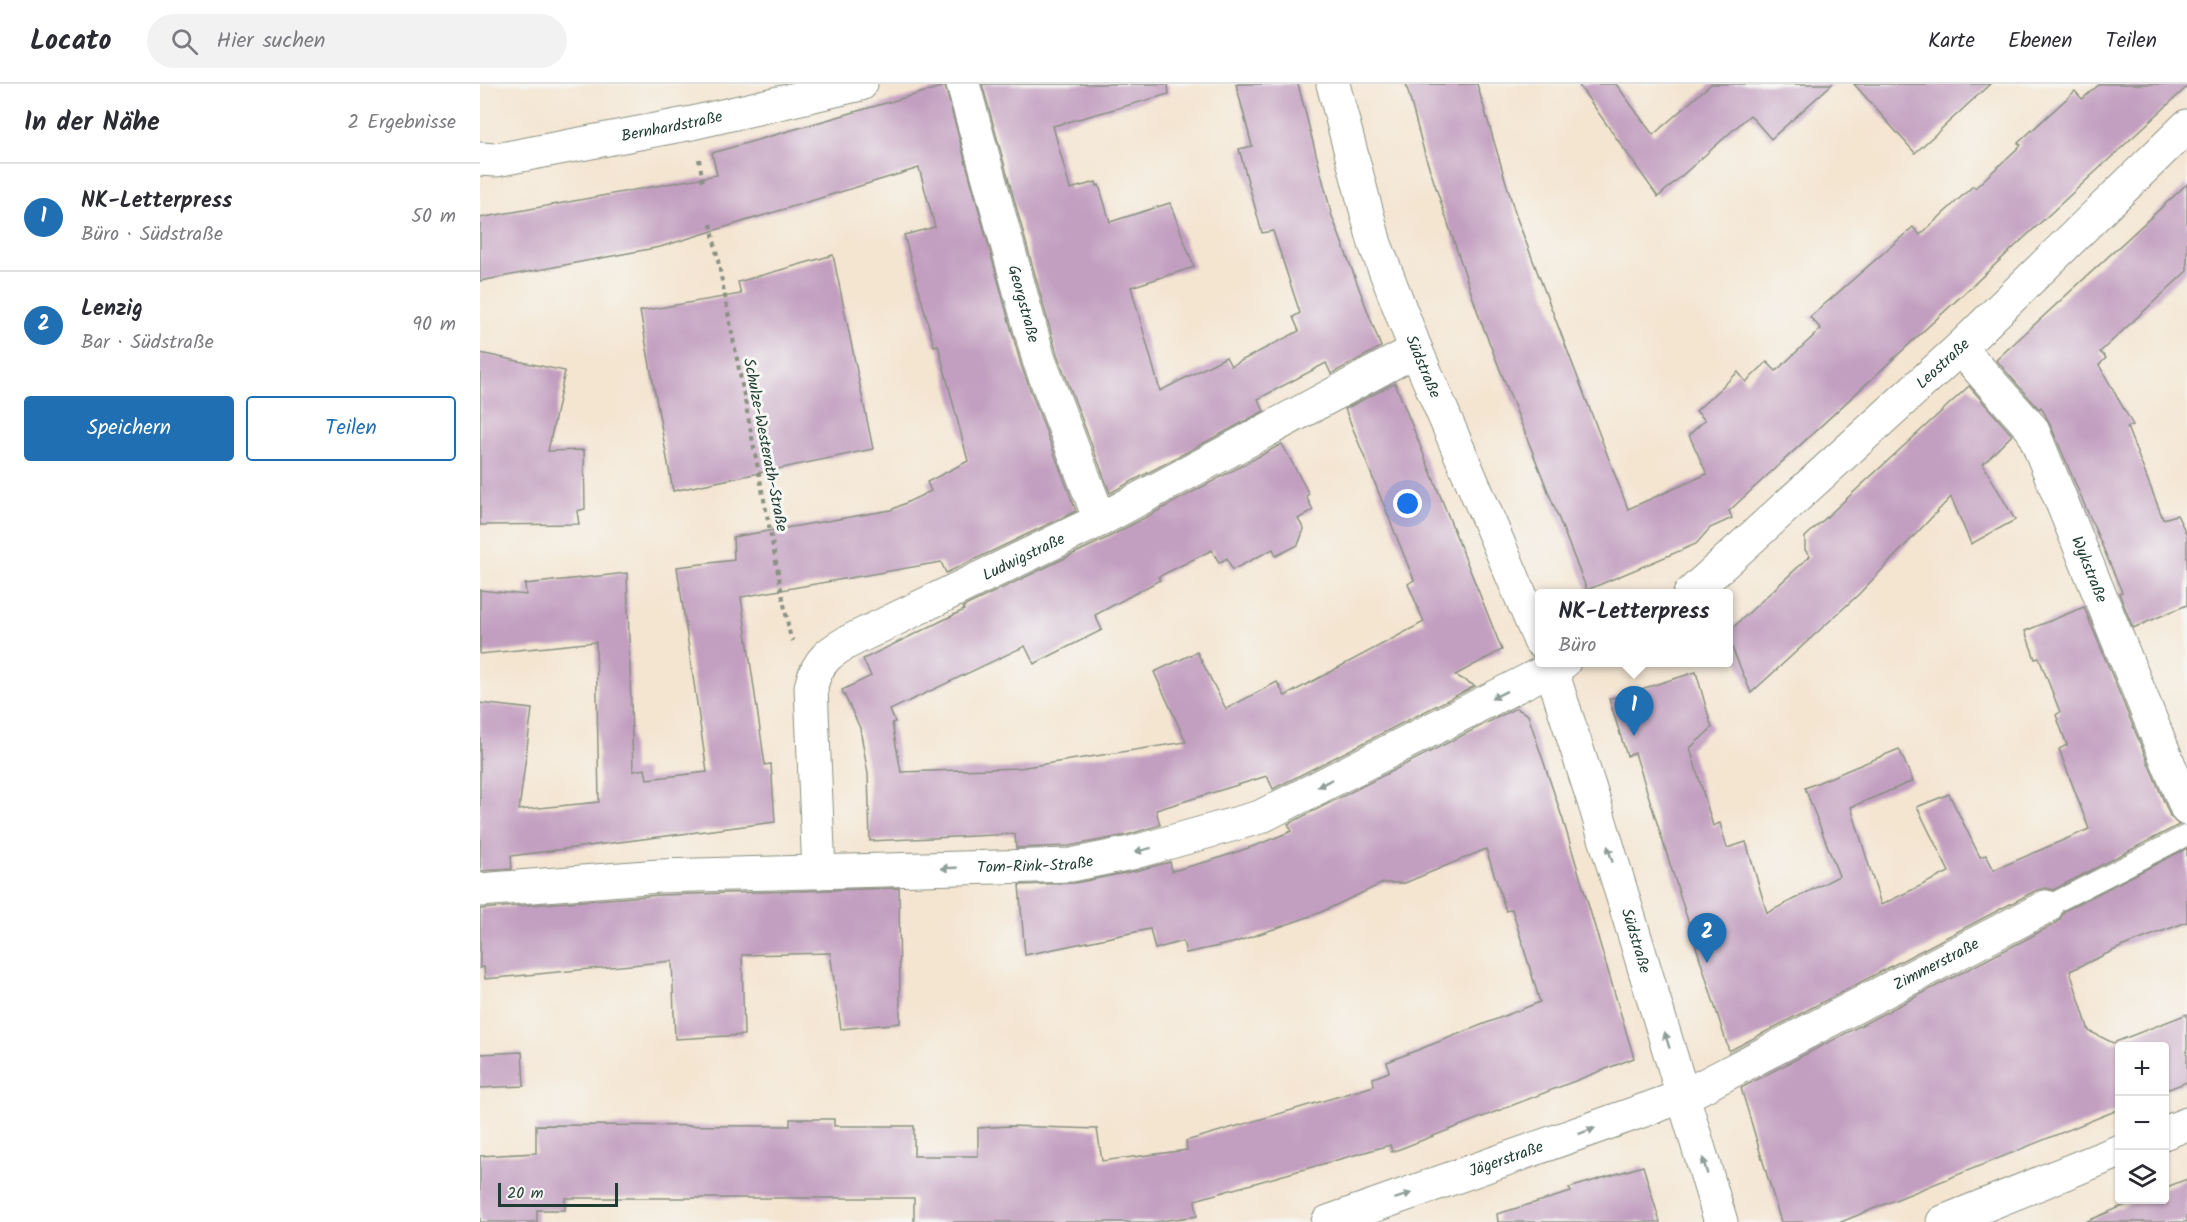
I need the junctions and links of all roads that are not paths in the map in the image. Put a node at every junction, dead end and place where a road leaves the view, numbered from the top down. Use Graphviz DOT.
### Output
graph roads {
  1 [pos="963,84"];
  2 [pos="1334,84"];
  3 [pos="850,85"];
  4 [pos="2187,126"];
  5 [pos="480,159"];
  6 [pos="1960,348"];
  7 [pos="1416,350"];
  8 [pos="1100,520"];
  9 [pos="1695,589"];
  10 [pos="1535,622"];
  11 [pos="1536,667"];
  12 [pos="1553,667"];
  13 [pos="2187,810"];
  14 [pos="2187,835"];
  15 [pos="819,872"];
  16 [pos="480,890"];
  17 [pos="2046,907"];
  18 [pos="1684,1096"];
  19 [pos="2187,1124"];
  20 [pos="2169,1131"];
  21 [pos="2115,1153"];
  22 [pos="1328,1222"];
  23 [pos="1721,1222"];
  24 [pos="1943,1222"];
  1 -- 8 [label="street, Georgstraße"];
  2 -- 7 [label="street, Südstraße"];
  3 -- 5 [label="street, Bernhardstraße"];
  4 -- 6 [label="street, Leostraße"];
  6 -- 9 [label="street, Leostraße"];
  6 -- 13 [label="street, Wykstraße"];
  7 -- 8 [label="street, Ludwigstraße"];
  7 -- 10 [label="street, Südstraße"];
  8 -- 15 [label="street, Ludwigstraße"];
  11 -- 15 [label="street, Tom-Rink-Straße, one-way"];
  18 -- 12 [label="street, Südstraße, one-way"];
  14 -- 17 [label="lane, Zimmerstraße"];
  15 -- 16 [label="street, Tom-Rink-Straße"];
  17 -- 18 [label="street, Zimmerstraße"];
  22 -- 18 [label="street, Jägerstraße, one-way"];
  23 -- 18 [label="street, Südstraße, one-way"];
  19 -- 20 [label="street"];
  21 -- 24 [label="street"];
}
